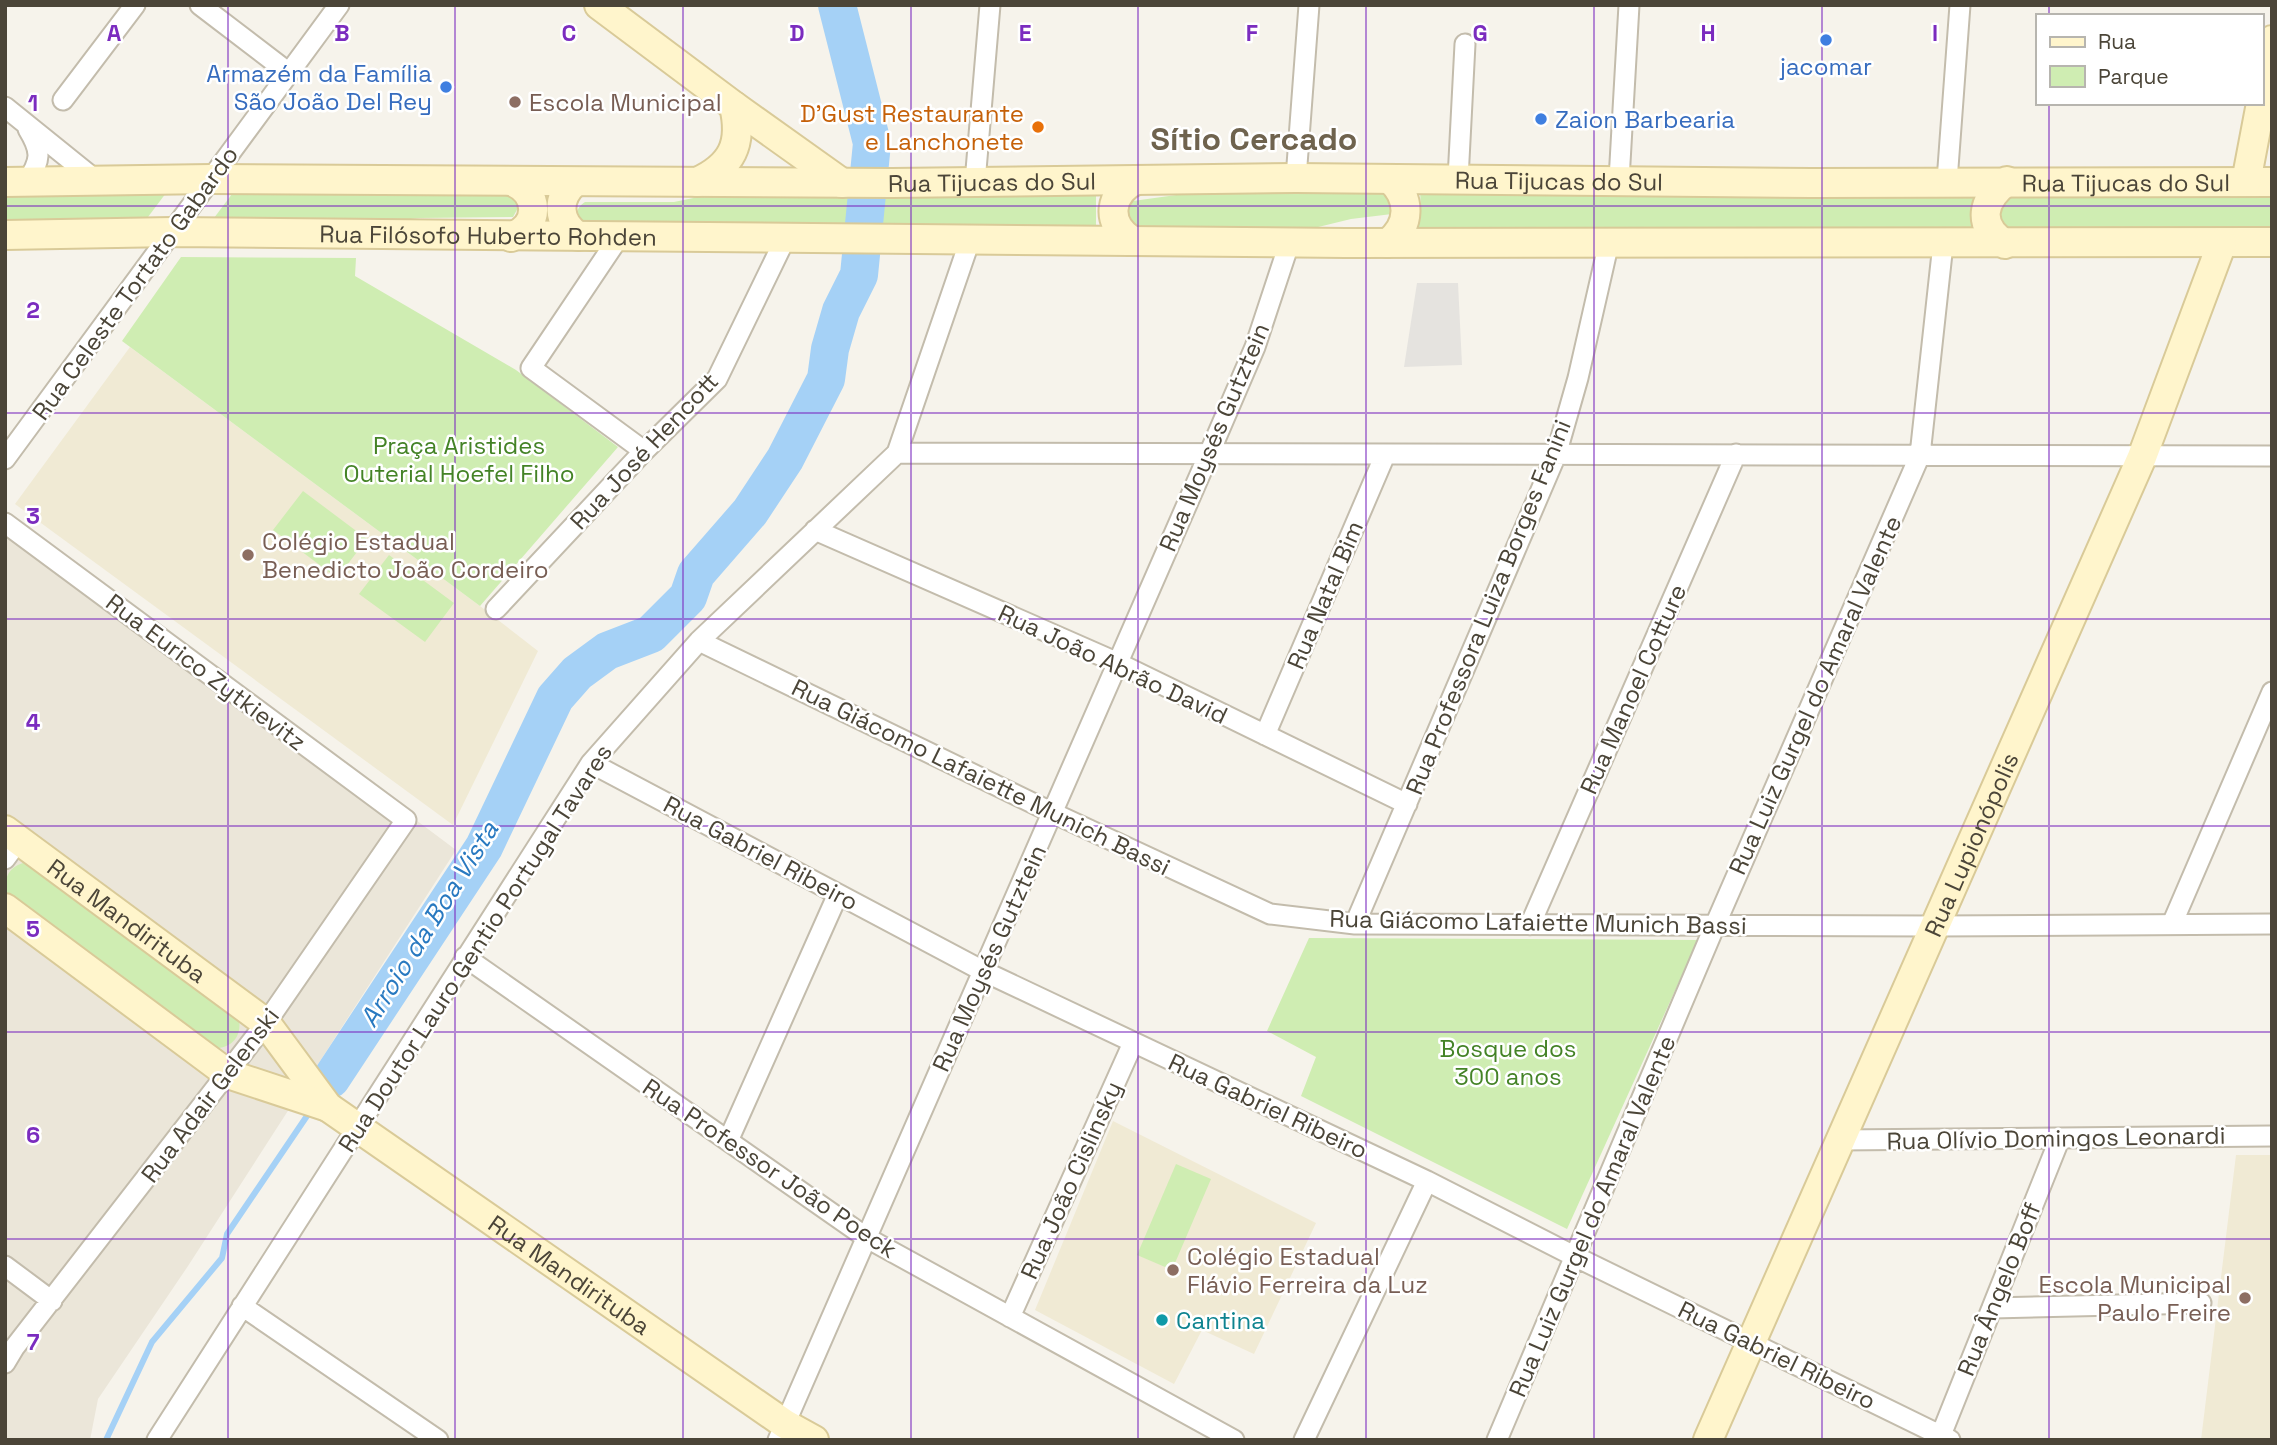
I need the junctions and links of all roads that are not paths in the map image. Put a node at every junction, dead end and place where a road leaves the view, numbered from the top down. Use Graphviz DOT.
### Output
graph roads {
  1 [pos="135,5"];
  2 [pos="200,5"];
  3 [pos="339,5"];
  4 [pos="599,5"];
  5 [pos="990,5"];
  6 [pos="1308,5"];
  7 [pos="1629,5"];
  8 [pos="1960,5"];
  9 [pos="2272,40"];
  10 [pos="1465,44"];
  11 [pos="289,73"];
  12 [pos="2263,90"];
  13 [pos="63,100"];
  14 [pos="2261,105"];
  15 [pos="734,106"];
  16 [pos="5,107"];
  17 [pos="22,119"];
  18 [pos="1296,178"];
  19 [pos="211,179"];
  20 [pos="1390,179"];
  21 [pos="1458,179"];
  22 [pos="1136,180"];
  23 [pos="1619,180"];
  24 [pos="511,181"];
  25 [pos="1947,181"];
  26 [pos="2007,181"];
  27 [pos="16,182"];
  28 [pos="98,182"];
  29 [pos="575,182"];
  30 [pos="697,182"];
  31 [pos="975,182"];
  32 [pos="2259,182"];
  33 [pos="844,183"];
  34 [pos="172,232"];
  35 [pos="5,235"];
  36 [pos="578,236"];
  37 [pos="511,237"];
  38 [pos="619,237"];
  39 [pos="786,237"];
  40 [pos="970,240"];
  41 [pos="1130,240"];
  42 [pos="1290,241"];
  43 [pos="1609,242"];
  44 [pos="1388,243"];
  45 [pos="2222,243"];
  46 [pos="2272,243"];
  47 [pos="1942,244"];
  48 [pos="2005,244"];
  49 [pos="644,452"];
  50 [pos="897,453"];
  51 [pos="1209,454"];
  52 [pos="1736,454"];
  53 [pos="1920,454"];
  54 [pos="1385,455"];
  55 [pos="1556,455"];
  56 [pos="2272,456"];
  57 [pos="2142,457"];
  58 [pos="5,459"];
  59 [pos="5,523"];
  60 [pos="815,530"];
  61 [pos="496,609"];
  62 [pos="699,641"];
  63 [pos="1118,663"];
  64 [pos="2272,692"];
  65 [pos="1265,735"];
  66 [pos="591,762"];
  67 [pos="1407,804"];
  68 [pos="1053,813"];
  69 [pos="406,820"];
  70 [pos="10,843"];
  71 [pos="838,894"];
  72 [pos="5,908"];
  73 [pos="1716,923"];
  74 [pos="1355,924"];
  75 [pos="2172,924"];
  76 [pos="2272,924"];
  77 [pos="1530,925"];
  78 [pos="1935,926"];
  79 [pos="465,957"];
  80 [pos="983,971"];
  81 [pos="266,1023"];
  82 [pos="1133,1042"];
  83 [pos="228,1074"];
  84 [pos="328,1107"];
  85 [pos="356,1127"];
  86 [pos="2272,1136"];
  87 [pos="2060,1138"];
  88 [pos="1840,1140"];
  89 [pos="728,1141"];
  90 [pos="1427,1181"];
  91 [pos="867,1238"];
  92 [pos="1574,1256"];
  93 [pos="5,1266"];
  94 [pos="52,1301"];
  95 [pos="2201,1303"];
  96 [pos="242,1306"];
  97 [pos="1992,1308"];
  98 [pos="1010,1317"];
  99 [pos="1751,1342"];
  100 [pos="5,1363"];
  101 [pos="782,1432"];
  102 [pos="1943,1438"];
  103 [pos="157,1440"];
  104 [pos="438,1440"];
  105 [pos="814,1440"];
  106 [pos="1234,1440"];
  107 [pos="1304,1440"];
  108 [pos="1497,1440"];
  109 [pos="1708,1440"];
  1 -- 13 [label="street"];
  2 -- 11 [label="street"];
  3 -- 11 [label="street, Rua Celeste Tortato Gabardo"];
  4 -- 15 [label="main road"];
  5 -- 31 [label="street"];
  6 -- 18 [label="street"];
  7 -- 23 [label="street"];
  8 -- 25 [label="street"];
  9 -- 12 [label="main road"];
  10 -- 21 [label="street"];
  11 -- 19 [label="street, Rua Celeste Tortato Gabardo"];
  14 -- 32 [label="main road"];
  15 -- 30 [label="main road"];
  15 -- 33 [label="main road"];
  16 -- 17 [label="street"];
  17 -- 27 [label="street"];
  17 -- 28 [label="street"];
  18 -- 20 [label="main road, Rua Tijucas do Sul"];
  18 -- 22 [label="main road, Rua Tijucas do Sul"];
  19 -- 24 [label="main road"];
  19 -- 28 [label="main road"];
  19 -- 34 [label="street, Rua Celeste Tortato Gabardo"];
  20 -- 21 [label="main road, Rua Tijucas do Sul"];
  20 -- 44 [label="main road"];
  21 -- 23 [label="main road, Rua Tijucas do Sul"];
  22 -- 31 [label="main road, Rua Tijucas do Sul"];
  22 -- 41 [label="main road"];
  23 -- 25 [label="main road, Rua Tijucas do Sul"];
  24 -- 29 [label="main road"];
  24 -- 37 [label="main road"];
  25 -- 26 [label="main road, Rua Tijucas do Sul"];
  26 -- 32 [label="main road, Rua Tijucas do Sul"];
  26 -- 48 [label="main road"];
  27 -- 28 [label="main road"];
  29 -- 30 [label="main road"];
  29 -- 36 [label="main road"];
  30 -- 33 [label="main road"];
  31 -- 33 [label="main road, Rua Tijucas do Sul"];
  34 -- 35 [label="main road, Rua Filósofo Huberto Rohden"];
  34 -- 37 [label="main road, Rua Filósofo Huberto Rohden"];
  34 -- 58 [label="street, Rua Celeste Tortato Gabardo"];
  36 -- 37 [label="main road, Rua Filósofo Huberto Rohden"];
  36 -- 38 [label="main road, Rua Filósofo Huberto Rohden"];
  38 -- 39 [label="main road, Rua Filósofo Huberto Rohden"];
  38 -- 49 [label="street"];
  39 -- 40 [label="main road, Rua Filósofo Huberto Rohden"];
  39 -- 49 [label="street, Rua José Hencott"];
  40 -- 41 [label="main road"];
  40 -- 50 [label="street, Rua Doutor Lauro Gentio Portugal Tavares"];
  41 -- 42 [label="main road"];
  42 -- 44 [label="main road"];
  42 -- 51 [label="street, Rua Moysés Gutztein"];
  43 -- 44 [label="main road"];
  43 -- 47 [label="main road"];
  43 -- 55 [label="street, Rua Professora Luiza Borges Fanini"];
  45 -- 46 [label="main road"];
  45 -- 48 [label="main road"];
  45 -- 57 [label="main road, Rua Lupionópolis"];
  47 -- 48 [label="main road"];
  47 -- 53 [label="street, Rua Luiz Gurgel do Amaral Valente"];
  49 -- 61 [label="street, Rua José Hencott"];
  50 -- 51 [label="street"];
  50 -- 60 [label="street, Rua Doutor Lauro Gentio Portugal Tavares"];
  51 -- 54 [label="street"];
  51 -- 63 [label="street, Rua Moysés Gutztein"];
  52 -- 53 [label="street"];
  52 -- 55 [label="street"];
  52 -- 77 [label="street, Rua Manoel Cotture"];
  53 -- 57 [label="street"];
  53 -- 73 [label="street, Rua Luiz Gurgel do Amaral Valente"];
  54 -- 55 [label="street"];
  54 -- 65 [label="street, Rua Natal Bim"];
  55 -- 67 [label="street, Rua Professora Luiza Borges Fanini"];
  56 -- 57 [label="street"];
  57 -- 78 [label="main road, Rua Lupionópolis"];
  59 -- 69 [label="street, Rua Eurico Zytkievitz"];
  60 -- 62 [label="street, Rua Doutor Lauro Gentio Portugal Tavares"];
  60 -- 63 [label="street, Rua João Abrão David"];
  62 -- 66 [label="street, Rua Doutor Lauro Gentio Portugal Tavares"];
  62 -- 68 [label="street, Rua Giácomo Lafaiette Munich Bassi"];
  63 -- 65 [label="street, Rua João Abrão David"];
  63 -- 68 [label="street, Rua Moysés Gutztein"];
  64 -- 75 [label="street"];
  65 -- 67 [label="street, Rua João Abrão David"];
  66 -- 71 [label="street, Rua Gabriel Ribeiro"];
  66 -- 79 [label="street, Rua Doutor Lauro Gentio Portugal Tavares"];
  67 -- 74 [label="street, Rua Professora Luiza Borges Fanini"];
  68 -- 74 [label="street, Rua Giácomo Lafaiette Munich Bassi"];
  68 -- 80 [label="street, Rua Moysés Gutztein"];
  69 -- 81 [label="street, Rua Adair Gelenski"];
  70 -- 81 [label="main road, Rua Mandirituba"];
  71 -- 80 [label="street, Rua Gabriel Ribeiro"];
  71 -- 89 [label="street"];
  72 -- 83 [label="main road, Rua Mandirituba"];
  73 -- 77 [label="street, Rua Giácomo Lafaiette Munich Bassi"];
  73 -- 78 [label="street, Rua Giácomo Lafaiette Munich Bassi"];
  73 -- 92 [label="street, Rua Luiz Gurgel do Amaral Valente"];
  74 -- 77 [label="street, Rua Giácomo Lafaiette Munich Bassi"];
  75 -- 76 [label="street, Rua Giácomo Lafaiette Munich Bassi"];
  75 -- 78 [label="street, Rua Giácomo Lafaiette Munich Bassi"];
  78 -- 88 [label="main road, Rua Lupionópolis"];
  79 -- 85 [label="street, Rua Doutor Lauro Gentio Portugal Tavares"];
  79 -- 89 [label="street, Rua Professor João Poeck"];
  80 -- 82 [label="street, Rua Gabriel Ribeiro"];
  80 -- 91 [label="street, Rua Moysés Gutztein"];
  81 -- 83 [label="street, Rua Adair Gelenski"];
  81 -- 84 [label="main road, Rua Mandirituba"];
  82 -- 90 [label="street, Rua Gabriel Ribeiro"];
  82 -- 98 [label="street, Rua João Cislinsky"];
  83 -- 84 [label="main road, Rua Mandirituba"];
  83 -- 94 [label="street, Rua Adair Gelenski"];
  84 -- 85 [label="main road, Rua Mandirituba"];
  85 -- 96 [label="street, Rua Doutor Lauro Gentio Portugal Tavares"];
  85 -- 101 [label="main road, Rua Mandirituba"];
  86 -- 87 [label="street, Rua Olívio Domingos Leonardi"];
  87 -- 88 [label="street, Rua Olívio Domingos Leonardi"];
  87 -- 97 [label="street, Rua Ângelo Boff"];
  88 -- 99 [label="main road, Rua Lupionópolis"];
  89 -- 91 [label="street, Rua Professor João Poeck"];
  90 -- 92 [label="street, Rua Gabriel Ribeiro"];
  90 -- 107 [label="street"];
  91 -- 98 [label="street, Rua Professor João Poeck"];
  91 -- 101 [label="street, Rua Moysés Gutztein"];
  92 -- 99 [label="street, Rua Gabriel Ribeiro"];
  92 -- 108 [label="street, Rua Luiz Gurgel do Amaral Valente"];
  93 -- 94 [label="street"];
  94 -- 100 [label="street, Rua Adair Gelenski"];
  95 -- 97 [label="street"];
  96 -- 103 [label="street, Rua Doutor Lauro Gentio Portugal Tavares"];
  96 -- 104 [label="street"];
  97 -- 102 [label="street, Rua Ângelo Boff"];
  98 -- 106 [label="street, Rua Professor João Poeck"];
  99 -- 102 [label="street, Rua Gabriel Ribeiro"];
  99 -- 109 [label="main road, Rua Lupionópolis"];
  101 -- 105 [label="main road, Rua Mandirituba"];
}
